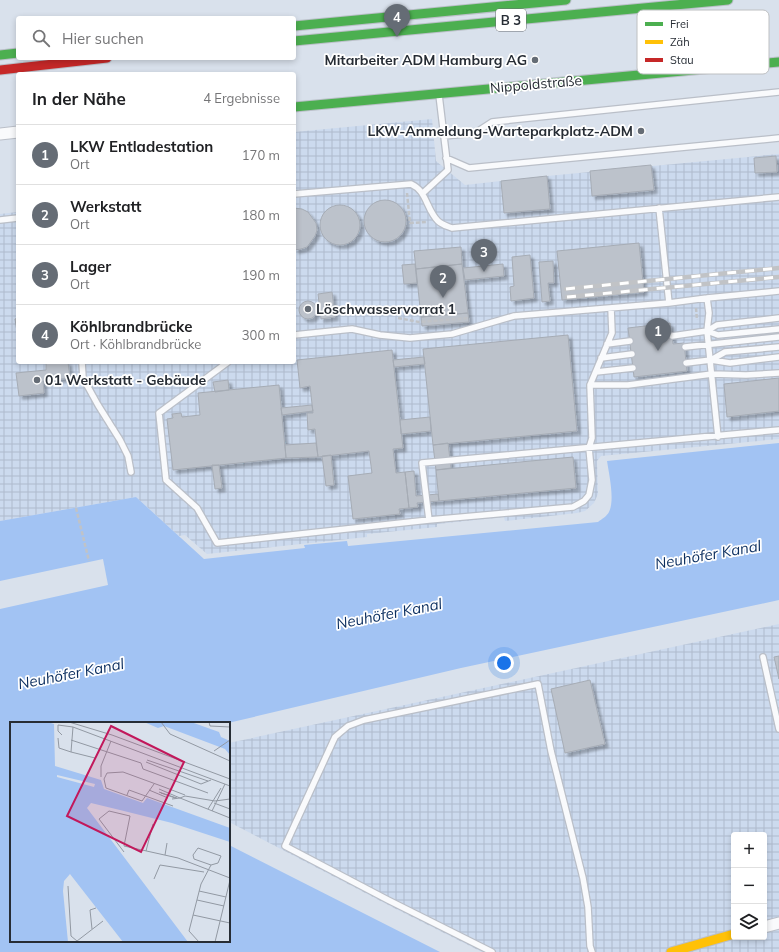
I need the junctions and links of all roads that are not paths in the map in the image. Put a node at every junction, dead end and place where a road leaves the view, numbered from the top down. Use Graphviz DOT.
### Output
graph roads {
  1 [pos="566,0"];
  2 [pos="728,0"];
  3 [pos="296,26"];
  4 [pos="296,40"];
  5 [pos="16,53"];
  6 [pos="0,55"];
  7 [pos="89,60"];
  8 [pos="779,62"];
  9 [pos="769,63"];
  10 [pos="0,70"];
  11 [pos="647,74"];
  12 [pos="779,92"];
  13 [pos="438,93"];
  14 [pos="296,107"];
  15 [pos="16,132"];
  16 [pos="0,134"];
  17 [pos="444,136"];
  18 [pos="779,138"];
  19 [pos="446,158"];
  20 [pos="423,193"];
  21 [pos="296,194"];
  22 [pos="779,197"];
  23 [pos="659,208"];
  24 [pos="16,218"];
  25 [pos="0,220"];
  26 [pos="779,291"];
  27 [pos="707,298"];
  28 [pos="669,303"];
  29 [pos="611,308"];
  30 [pos="779,318"];
  31 [pos="779,329"];
  32 [pos="707,331"];
  33 [pos="296,335"];
  34 [pos="672,336"];
  35 [pos="779,337"];
  36 [pos="630,341"];
  37 [pos="607,344"];
  38 [pos="709,344"];
  39 [pos="779,347"];
  40 [pos="684,348"];
  41 [pos="632,354"];
  42 [pos="779,357"];
  43 [pos="601,358"];
  44 [pos="711,360"];
  45 [pos="686,363"];
  46 [pos="82,364"];
  47 [pos="225,364"];
  48 [pos="633,368"];
  49 [pos="596,372"];
  50 [pos="779,373"];
  51 [pos="712,374"];
  52 [pos="590,385"];
  53 [pos="779,430"];
  54 [pos="718,437"];
  55 [pos="589,448"];
  56 [pos="131,472"];
  57 [pos="429,520"];
  58 [pos="763,657"];
  59 [pos="779,729"];
  60 [pos="779,923"];
  61 [pos="767,925"];
  62 [pos="731,935"];
  63 [pos="492,952"];
  64 [pos="592,952"];
  65 [pos="671,952"];
  1 -- 3 [label="main road, B 3"];
  2 -- 4 [label="main road, B 3"];
  5 -- 6 [label="main road"];
  7 -- 10 [label="main road"];
  8 -- 9 [label="main road, Nippoldstraße"];
  11 -- 13 [label="main road, Nippoldstraße"];
  12 -- 17 [label="lane"];
  13 -- 14 [label="main road, Nippoldstraße"];
  13 -- 17 [label="lane"];
  15 -- 16 [label="street"];
  17 -- 19 [label="lane"];
  18 -- 19 [label="lane"];
  19 -- 20 [label="lane"];
  20 -- 21 [label="lane"];
  20 -- 23 [label="lane"];
  22 -- 23 [label="lane"];
  23 -- 28 [label="lane"];
  24 -- 25 [label="lane"];
  26 -- 27 [label="lane"];
  27 -- 28 [label="lane"];
  27 -- 32 [label="lane"];
  28 -- 29 [label="lane"];
  29 -- 33 [label="lane"];
  29 -- 37 [label="lane"];
  30 -- 32 [label="lane"];
  31 -- 32 [label="lane"];
  32 -- 34 [label="lane"];
  32 -- 38 [label="lane"];
  35 -- 38 [label="lane"];
  36 -- 37 [label="lane"];
  37 -- 43 [label="lane"];
  38 -- 40 [label="lane"];
  38 -- 44 [label="lane"];
  39 -- 44 [label="lane"];
  41 -- 43 [label="lane"];
  42 -- 44 [label="lane"];
  43 -- 49 [label="lane"];
  44 -- 45 [label="lane"];
  44 -- 51 [label="lane"];
  46 -- 56 [label="lane"];
  47 -- 57 [label="lane"];
  48 -- 49 [label="lane"];
  49 -- 52 [label="lane"];
  50 -- 51 [label="lane"];
  51 -- 52 [label="lane"];
  51 -- 54 [label="lane"];
  52 -- 55 [label="lane"];
  53 -- 54 [label="lane"];
  54 -- 55 [label="lane"];
  55 -- 57 [label="lane"];
  55 -- 57 [label="lane"];
  58 -- 59 [label="lane"];
  60 -- 61 [label="street"];
  62 -- 65 [label="main road"];
  63 -- 64 [label="lane"];
}
